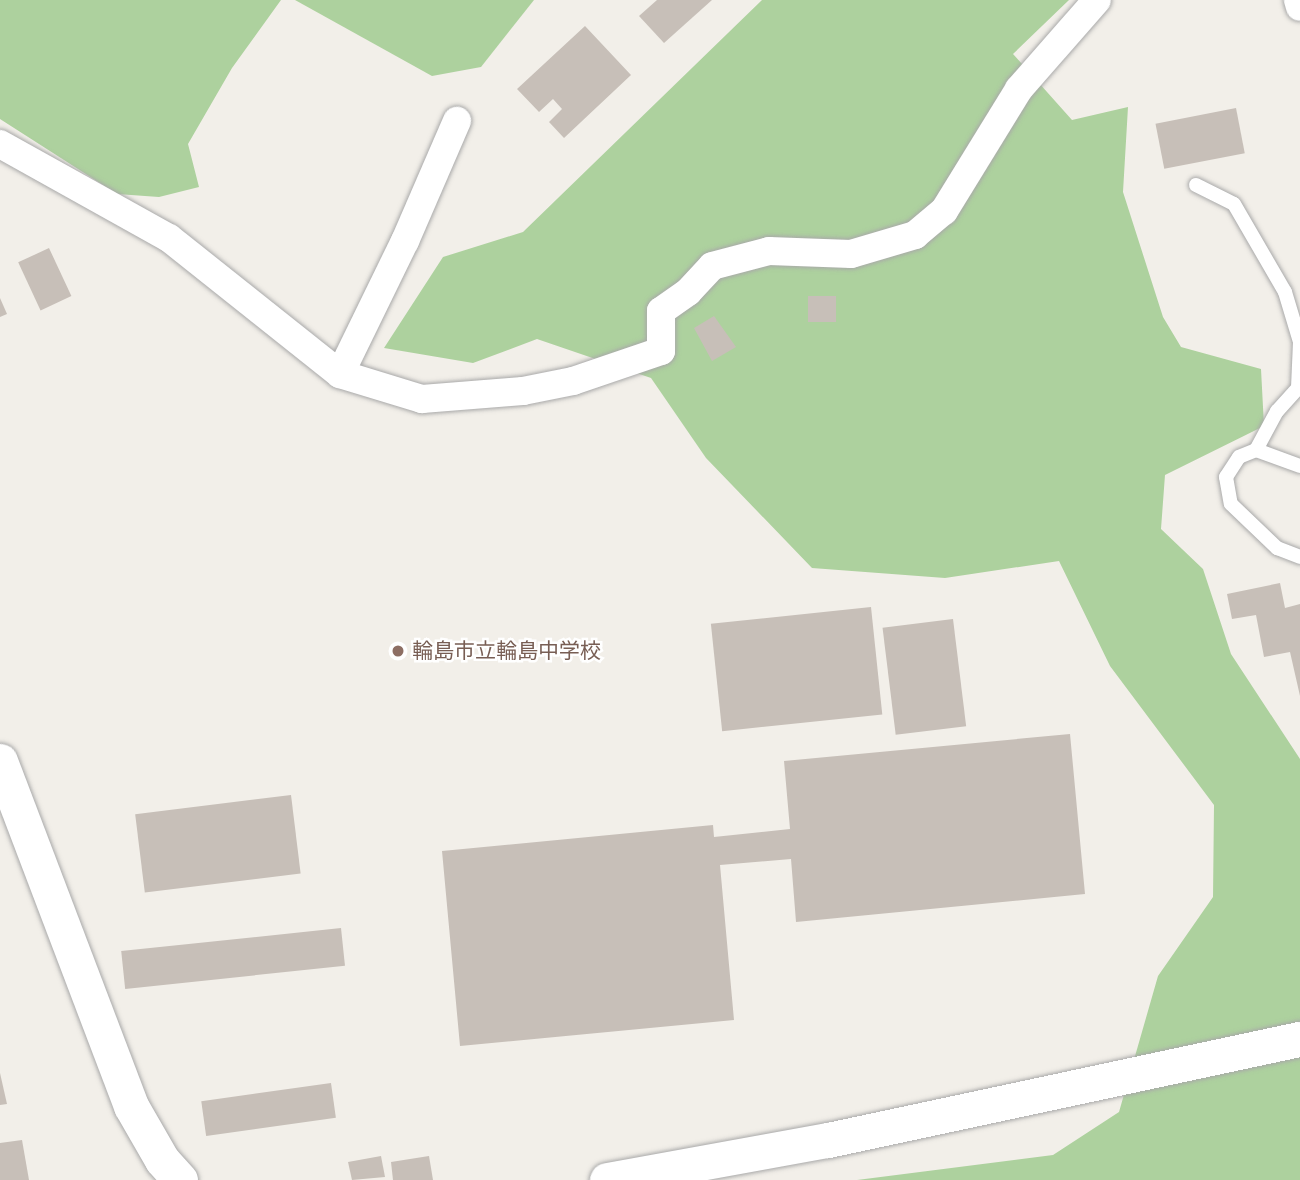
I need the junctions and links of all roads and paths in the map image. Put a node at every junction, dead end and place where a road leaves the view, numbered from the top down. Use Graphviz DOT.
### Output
graph roads {
  1 [pos="1097,0"];
  2 [pos="1298,0"];
  3 [pos="1300,7"];
  4 [pos="457,121"];
  5 [pos="0,144"];
  6 [pos="1196,185"];
  7 [pos="340,374"];
  8 [pos="1256,450"];
  9 [pos="1300,466"];
  10 [pos="1300,557"];
  11 [pos="0,761"];
  12 [pos="1300,1039"];
  13 [pos="180,1180"];
  14 [pos="607,1180"];
  1 -- 7 [label="street"];
  2 -- 3 [label="street"];
  4 -- 7 [label="street"];
  5 -- 7 [label="street"];
  6 -- 8 [label="lane"];
  8 -- 9 [label="lane"];
  8 -- 10 [label="lane"];
  11 -- 13 [label="street"];
  12 -- 14 [label="street"];
}
